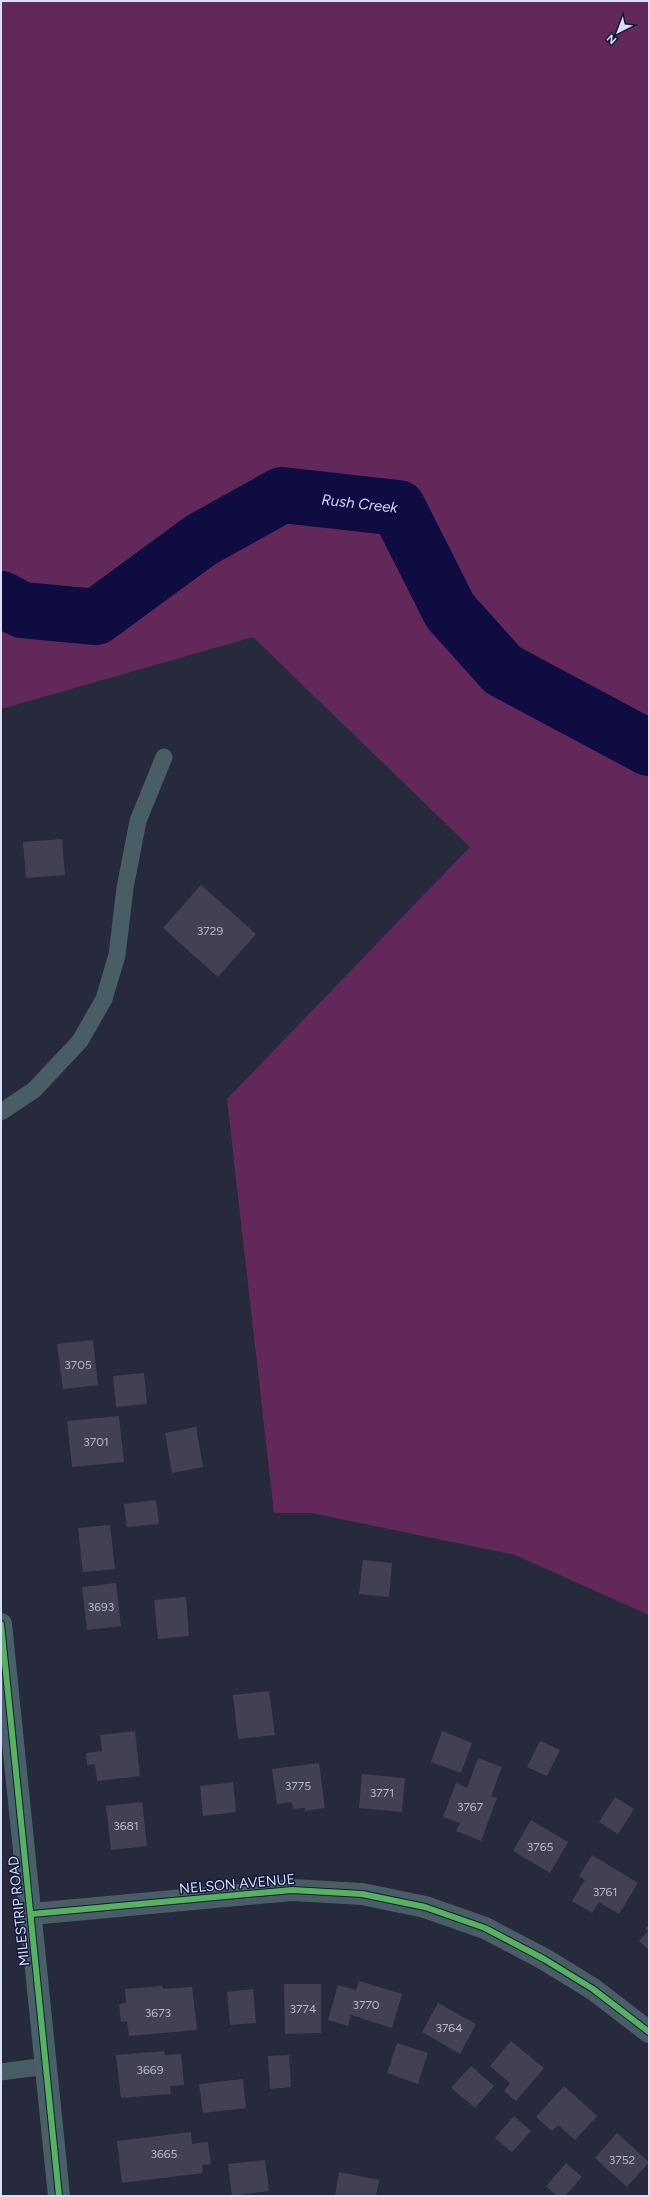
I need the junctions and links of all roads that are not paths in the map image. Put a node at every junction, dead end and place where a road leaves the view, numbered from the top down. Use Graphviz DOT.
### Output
graph roads {
  1 [pos="164,757"];
  2 [pos="1,1112"];
  3 [pos="1,1624"];
  4 [pos="32,1914"];
  5 [pos="649,2032"];
  6 [pos="46,2066"];
  7 [pos="1,2072"];
  8 [pos="59,2196"];
  1 -- 2 [label="lane"];
  3 -- 4 [label="street, MILESTRIP ROAD"];
  4 -- 5 [label="street, NELSON AVENUE"];
  4 -- 6 [label="street, MILESTRIP ROAD"];
  6 -- 7 [label="lane"];
  6 -- 8 [label="street, MILESTRIP ROAD"];
}
